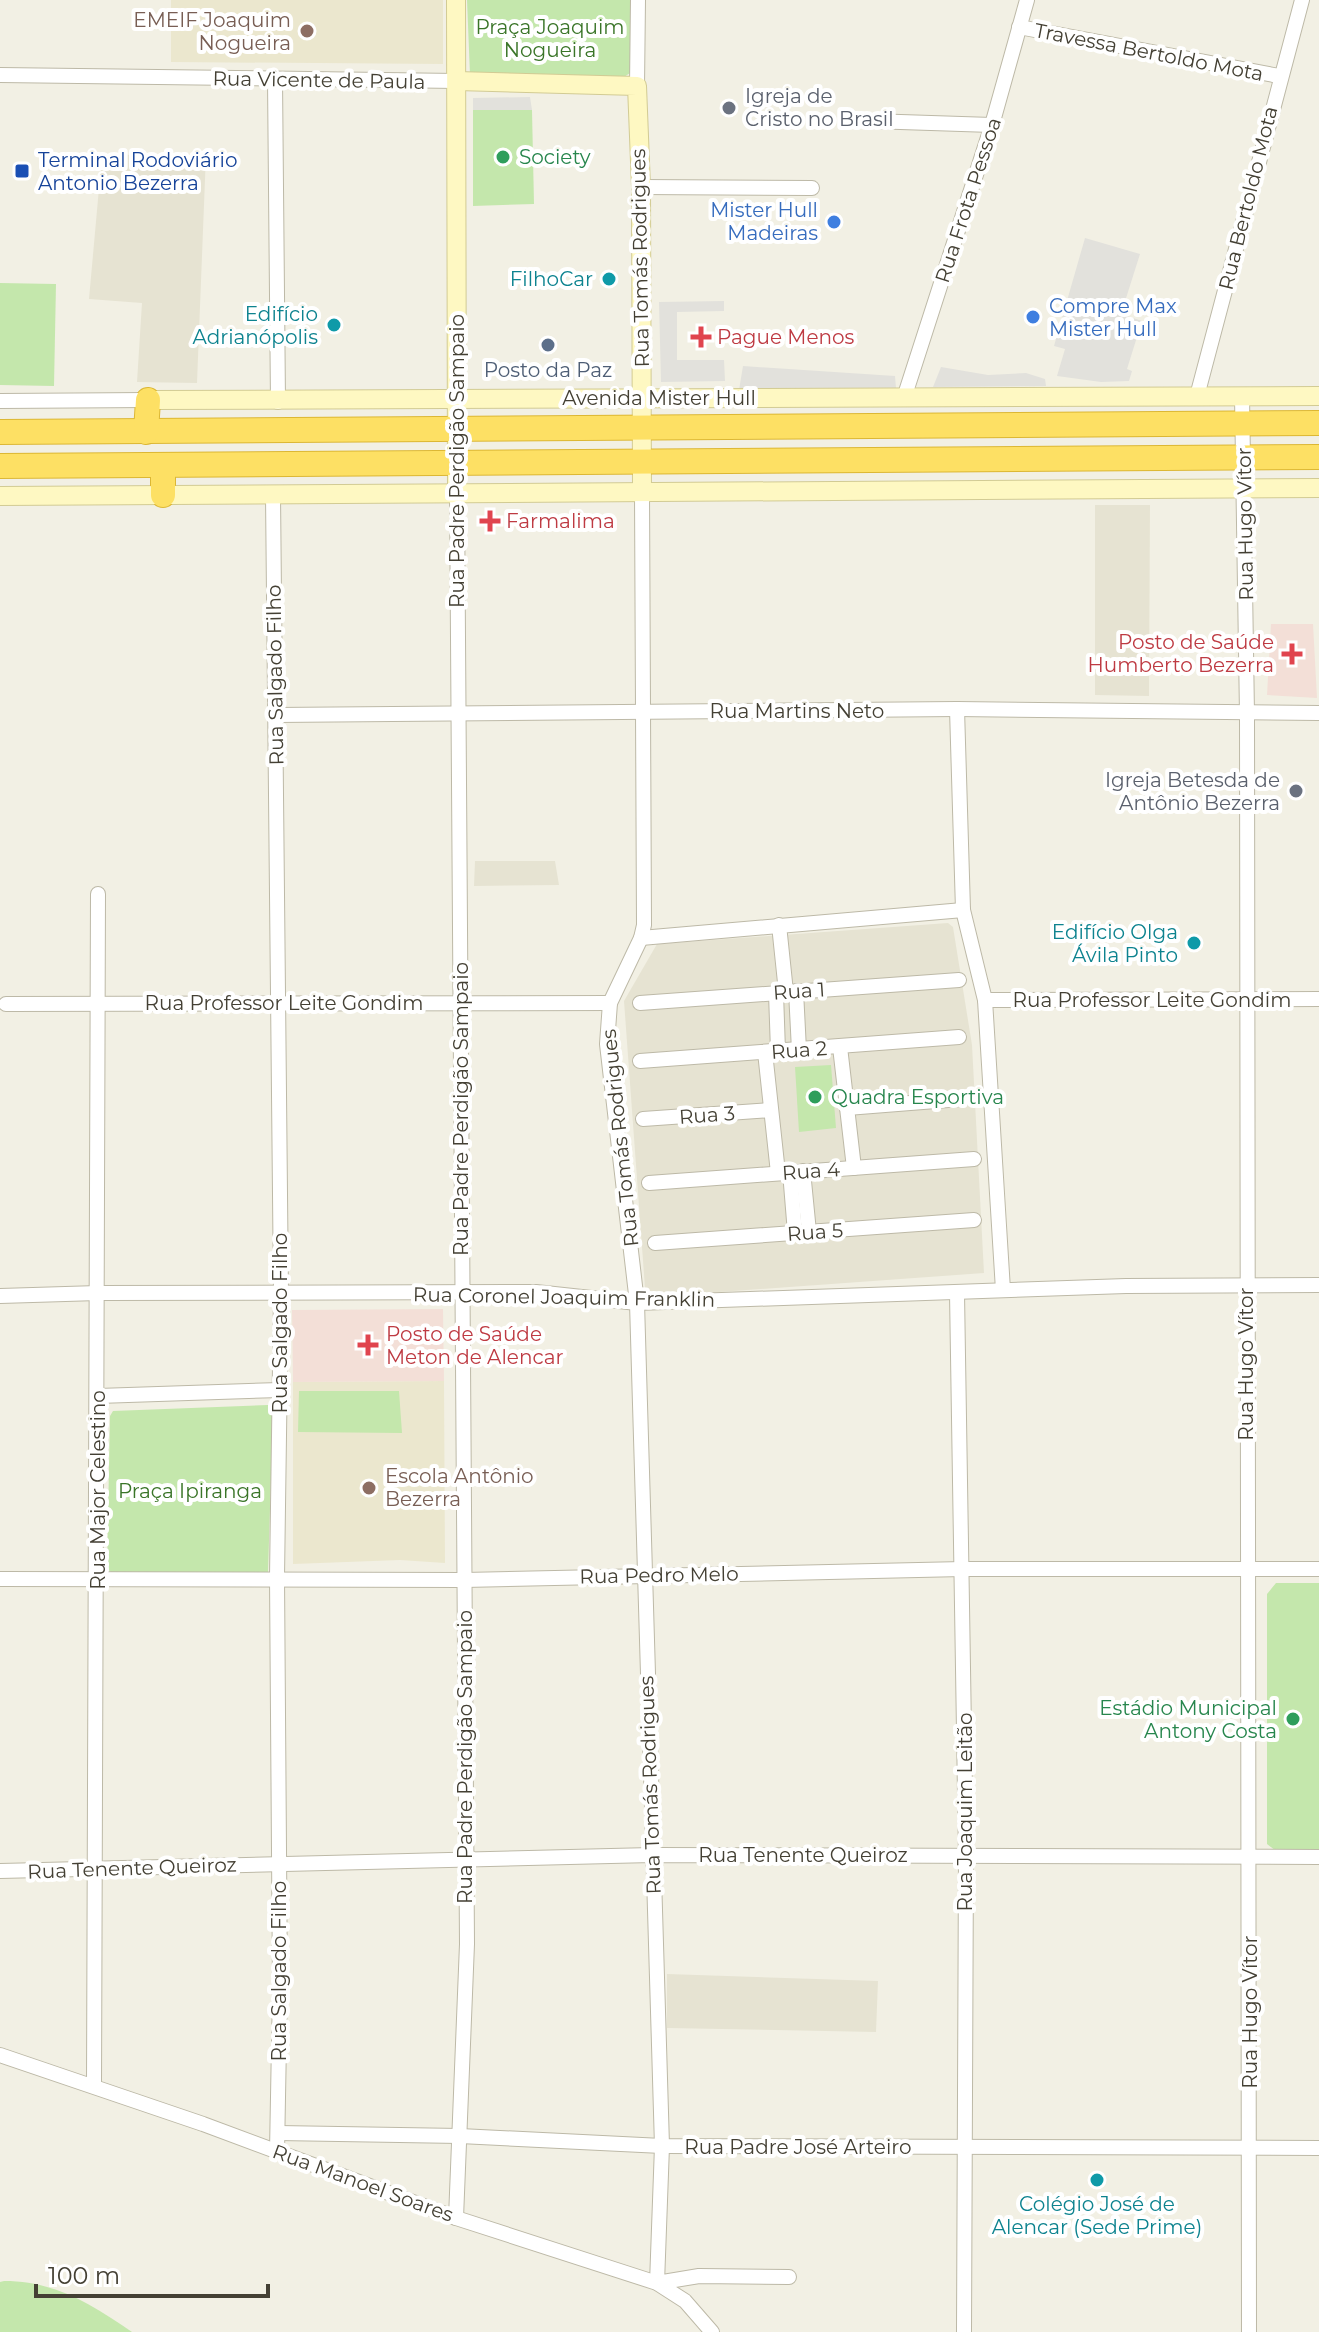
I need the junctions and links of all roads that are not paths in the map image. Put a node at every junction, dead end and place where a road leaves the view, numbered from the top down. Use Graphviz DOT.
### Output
graph roads {
  1 [pos="456,0"];
  2 [pos="638,0"];
  3 [pos="1027,0"];
  4 [pos="1302,0"];
  5 [pos="1019,27"];
  6 [pos="0,75"];
  7 [pos="1279,76"];
  8 [pos="275,80"];
  9 [pos="457,81"];
  10 [pos="637,86"];
  11 [pos="870,121"];
  12 [pos="992,125"];
  13 [pos="641,187"];
  14 [pos="812,188"];
  15 [pos="1197,396"];
  16 [pos="1242,396"];
  17 [pos="1319,396"];
  18 [pos="642,398"];
  19 [pos="904,398"];
  20 [pos="456,399"];
  21 [pos="148,400"];
  22 [pos="0,401"];
  23 [pos="278,402"];
  24 [pos="1243,423"];
  25 [pos="1319,423"];
  26 [pos="642,427"];
  27 [pos="456,430"];
  28 [pos="0,432"];
  29 [pos="146,432"];
  30 [pos="1244,457"];
  31 [pos="1319,457"];
  32 [pos="642,460"];
  33 [pos="457,462"];
  34 [pos="0,466"];
  35 [pos="163,466"];
  36 [pos="1245,488"];
  37 [pos="1319,488"];
  38 [pos="457,492"];
  39 [pos="642,492"];
  40 [pos="163,495"];
  41 [pos="273,495"];
  42 [pos="0,496"];
  43 [pos="957,709"];
  44 [pos="644,712"];
  45 [pos="1319,713"];
  46 [pos="459,714"];
  47 [pos="1247,714"];
  48 [pos="276,715"];
  49 [pos="98,894"];
  50 [pos="963,910"];
  51 [pos="779,925"];
  52 [pos="641,938"];
  53 [pos="959,980"];
  54 [pos="786,992"];
  55 [pos="1246,999"];
  56 [pos="1319,999"];
  57 [pos="985,1000"];
  58 [pos="98,1003"];
  59 [pos="280,1003"];
  60 [pos="460,1003"];
  61 [pos="610,1003"];
  62 [pos="640,1003"];
  63 [pos="6,1004"];
  64 [pos="959,1037"];
  65 [pos="840,1047"];
  66 [pos="799,1050"];
  67 [pos="772,1052"];
  68 [pos="640,1061"];
  69 [pos="961,1099"];
  70 [pos="847,1108"];
  71 [pos="771,1110"];
  72 [pos="643,1119"];
  73 [pos="974,1159"];
  74 [pos="854,1168"];
  75 [pos="790,1172"];
  76 [pos="649,1183"];
  77 [pos="974,1220"];
  78 [pos="802,1233"];
  79 [pos="655,1243"];
  80 [pos="1319,1285"];
  81 [pos="1246,1286"];
  82 [pos="1003,1290"];
  83 [pos="98,1293"];
  84 [pos="957,1293"];
  85 [pos="281,1294"];
  86 [pos="462,1294"];
  87 [pos="0,1296"];
  88 [pos="637,1303"];
  89 [pos="280,1390"];
  90 [pos="98,1396"];
  91 [pos="1248,1568"];
  92 [pos="963,1569"];
  93 [pos="1319,1569"];
  94 [pos="645,1575"];
  95 [pos="277,1577"];
  96 [pos="97,1578"];
  97 [pos="0,1579"];
  98 [pos="464,1580"];
  99 [pos="652,1855"];
  100 [pos="966,1856"];
  101 [pos="1250,1857"];
  102 [pos="1319,1857"];
  103 [pos="466,1860"];
  104 [pos="280,1864"];
  105 [pos="96,1870"];
  106 [pos="0,1871"];
  107 [pos="0,2055"];
  108 [pos="94,2086"];
  109 [pos="278,2133"];
  110 [pos="460,2136"];
  111 [pos="662,2146"];
  112 [pos="965,2148"];
  113 [pos="1319,2148"];
  114 [pos="1251,2149"];
  115 [pos="277,2152"];
  116 [pos="456,2218"];
  117 [pos="789,2277"];
  118 [pos="657,2283"];
  119 [pos="712,2332"];
  120 [pos="964,2332"];
  121 [pos="1249,2332"];
  1 -- 9 [label="main road, Rua Padre Perdigão Sampaio"];
  2 -- 10 [label="street, Rua Tomás Rodrigues"];
  3 -- 5 [label="street, Rua Frota Pessoa"];
  4 -- 7 [label="street, Rua Bertoldo Mota"];
  5 -- 7 [label="street, Travessa Bertoldo Mota"];
  5 -- 12 [label="street, Rua Frota Pessoa"];
  6 -- 8 [label="street, Rua Vicente de Paula"];
  7 -- 15 [label="street, Rua Bertoldo Mota"];
  8 -- 9 [label="street, Rua Vicente de Paula"];
  8 -- 23 [label="street"];
  9 -- 10 [label="main road, Rua Vicente de Paula"];
  9 -- 20 [label="main road, Rua Padre Perdigão Sampaio"];
  10 -- 13 [label="main road, Rua Tomás Rodrigues"];
  11 -- 12 [label="street"];
  12 -- 19 [label="street, Rua Frota Pessoa"];
  13 -- 14 [label="street"];
  13 -- 18 [label="main road, Rua Tomás Rodrigues"];
  15 -- 16 [label="main road, Avenida Mister Hull"];
  15 -- 19 [label="main road, Avenida Mister Hull"];
  16 -- 17 [label="main road, Avenida Mister Hull"];
  16 -- 24 [label="street, Rua Hugo Vítor"];
  18 -- 19 [label="main road, Avenida Mister Hull"];
  18 -- 20 [label="main road, Avenida Mister Hull"];
  18 -- 26 [label="main road, Rua Tomás Rodrigues"];
  20 -- 23 [label="main road, Avenida Mister Hull"];
  20 -- 27 [label="main road, Rua Padre Perdigão Sampaio"];
  21 -- 22 [label="street, Avenida Mister Hull"];
  21 -- 23 [label="main road, Avenida Mister Hull"];
  21 -- 29 [label="highway"];
  24 -- 25 [label="highway, Avenida Mister Hull"];
  24 -- 26 [label="highway, Avenida Mister Hull"];
  24 -- 30 [label="street, Rua Hugo Vítor"];
  26 -- 27 [label="highway, Avenida Mister Hull"];
  26 -- 32 [label="main road, Rua Tomás Rodrigues"];
  27 -- 29 [label="highway, Avenida Mister Hull"];
  27 -- 33 [label="main road, Rua Padre Perdigão Sampaio"];
  28 -- 29 [label="highway, Avenida Mister Hull"];
  30 -- 31 [label="highway"];
  30 -- 32 [label="highway"];
  30 -- 36 [label="street, Rua Hugo Vítor"];
  32 -- 33 [label="highway"];
  32 -- 39 [label="main road, Rua Tomás Rodrigues"];
  33 -- 35 [label="highway"];
  33 -- 38 [label="main road, Rua Padre Perdigão Sampaio"];
  34 -- 35 [label="highway"];
  35 -- 40 [label="highway"];
  36 -- 37 [label="main road"];
  36 -- 39 [label="main road"];
  36 -- 47 [label="street, Rua Hugo Vítor"];
  38 -- 39 [label="main road"];
  38 -- 41 [label="main road"];
  38 -- 46 [label="street, Rua Padre Perdigão Sampaio"];
  39 -- 44 [label="street, Rua Tomás Rodrigues"];
  40 -- 41 [label="main road"];
  40 -- 42 [label="main road"];
  41 -- 48 [label="street, Rua Salgado Filho"];
  43 -- 44 [label="street, Rua Martins Neto"];
  43 -- 47 [label="street, Rua Martins Neto"];
  43 -- 50 [label="street"];
  44 -- 46 [label="street, Rua Martins Neto"];
  44 -- 52 [label="street, Rua Tomás Rodrigues"];
  45 -- 47 [label="street, Rua Martins Neto"];
  46 -- 48 [label="street, Rua Martins Neto"];
  46 -- 60 [label="street, Rua Padre Perdigão Sampaio"];
  47 -- 55 [label="street, Rua Hugo Vítor"];
  48 -- 59 [label="street, Rua Salgado Filho"];
  49 -- 58 [label="street, Rua Major Celestino"];
  50 -- 51 [label="street"];
  50 -- 57 [label="street"];
  51 -- 52 [label="street"];
  51 -- 54 [label="street"];
  52 -- 61 [label="street, Rua Tomás Rodrigues"];
  53 -- 54 [label="street, Rua 1"];
  54 -- 62 [label="street, Rua 1"];
  54 -- 66 [label="street"];
  54 -- 67 [label="street"];
  55 -- 56 [label="street, Rua Professor Leite Gondim"];
  55 -- 57 [label="street, Rua Professor Leite Gondim"];
  55 -- 81 [label="street, Rua Hugo Vítor"];
  57 -- 82 [label="street"];
  58 -- 59 [label="street, Rua Professor Leite Gondim"];
  58 -- 63 [label="street, Rua Professor Leite Gondim"];
  58 -- 83 [label="street, Rua Major Celestino"];
  59 -- 60 [label="street, Rua Professor Leite Gondim"];
  59 -- 85 [label="street, Rua Salgado Filho"];
  60 -- 61 [label="street, Rua Professor Leite Gondim"];
  60 -- 86 [label="street, Rua Padre Perdigão Sampaio"];
  61 -- 88 [label="street, Rua Tomás Rodrigues"];
  64 -- 65 [label="street, Rua 2"];
  65 -- 66 [label="street, Rua 2"];
  65 -- 70 [label="street"];
  66 -- 67 [label="street, Rua 2"];
  67 -- 68 [label="street, Rua 2"];
  67 -- 71 [label="street"];
  69 -- 70 [label="street"];
  70 -- 74 [label="street"];
  71 -- 72 [label="street, Rua 3"];
  71 -- 75 [label="street"];
  73 -- 74 [label="street, Rua 4"];
  74 -- 75 [label="street, Rua 4"];
  75 -- 76 [label="street, Rua 4"];
  75 -- 78 [label="street"];
  77 -- 78 [label="street, Rua 5"];
  78 -- 79 [label="street, Rua 5"];
  80 -- 81 [label="street, Rua Coronel Joaquim Franklin"];
  81 -- 82 [label="street, Rua Coronel Joaquim Franklin"];
  81 -- 91 [label="street, Rua Hugo Vítor"];
  82 -- 84 [label="street, Rua Coronel Joaquim Franklin"];
  83 -- 85 [label="street, Rua Coronel Joaquim Franklin"];
  83 -- 87 [label="street, Rua Coronel Joaquim Franklin"];
  83 -- 90 [label="street, Rua Major Celestino"];
  84 -- 88 [label="street, Rua Coronel Joaquim Franklin"];
  84 -- 92 [label="street, Rua Joaquim Leitão"];
  85 -- 86 [label="street, Rua Coronel Joaquim Franklin"];
  85 -- 89 [label="street, Rua Salgado Filho"];
  86 -- 88 [label="street, Rua Coronel Joaquim Franklin"];
  86 -- 98 [label="street, Rua Padre Perdigão Sampaio"];
  88 -- 94 [label="street, Rua Tomás Rodrigues"];
  89 -- 90 [label="street"];
  89 -- 95 [label="street, Rua Salgado Filho"];
  90 -- 96 [label="street, Rua Major Celestino"];
  91 -- 92 [label="street, Rua Pedro Melo"];
  91 -- 93 [label="street, Rua Pedro Melo"];
  91 -- 101 [label="street, Rua Hugo Vítor"];
  92 -- 94 [label="street, Rua Pedro Melo"];
  92 -- 100 [label="street, Rua Joaquim Leitão"];
  94 -- 98 [label="street, Rua Pedro Melo"];
  94 -- 99 [label="street, Rua Tomás Rodrigues"];
  95 -- 96 [label="street, Rua Pedro Melo"];
  95 -- 98 [label="street, Rua Pedro Melo"];
  95 -- 104 [label="street, Rua Salgado Filho"];
  96 -- 97 [label="street, Rua Pedro Melo"];
  96 -- 105 [label="street, Rua Major Celestino"];
  98 -- 103 [label="street, Rua Padre Perdigão Sampaio"];
  99 -- 100 [label="street, Rua Tenente Queiroz"];
  99 -- 103 [label="street, Rua Tenente Queiroz"];
  99 -- 111 [label="street, Rua Tomás Rodrigues"];
  100 -- 101 [label="street, Rua Tenente Queiroz"];
  100 -- 112 [label="street, Rua Joaquim Leitão"];
  101 -- 102 [label="street, Rua Tenente Queiroz"];
  101 -- 114 [label="street, Rua Hugo Vítor"];
  103 -- 104 [label="street, Rua Tenente Queiroz"];
  103 -- 110 [label="street, Rua Padre Perdigão Sampaio"];
  104 -- 105 [label="street, Rua Tenente Queiroz"];
  104 -- 109 [label="street, Rua Salgado Filho"];
  105 -- 106 [label="street, Rua Tenente Queiroz"];
  105 -- 108 [label="street, Rua Major Celestino"];
  107 -- 108 [label="street, Rua Manoel Soares"];
  108 -- 115 [label="street, Rua Manoel Soares"];
  109 -- 110 [label="street, Rua Padre José Arteiro"];
  109 -- 115 [label="street, Rua Salgado Filho"];
  110 -- 111 [label="street, Rua Padre José Arteiro"];
  110 -- 116 [label="street, Rua Padre Perdigão Sampaio"];
  111 -- 112 [label="street, Rua Padre José Arteiro"];
  111 -- 118 [label="street, Rua Tomás Rodrigues"];
  112 -- 114 [label="street, Rua Padre José Arteiro"];
  112 -- 120 [label="street, Rua Joaquim Leitão"];
  113 -- 114 [label="street, Rua Padre José Arteiro"];
  114 -- 121 [label="street, Rua Hugo Vítor"];
  115 -- 116 [label="street, Rua Manoel Soares"];
  116 -- 118 [label="street, Rua Manoel Soares"];
  117 -- 118 [label="street"];
  118 -- 119 [label="street, Rua Manoel Soares"];
}
